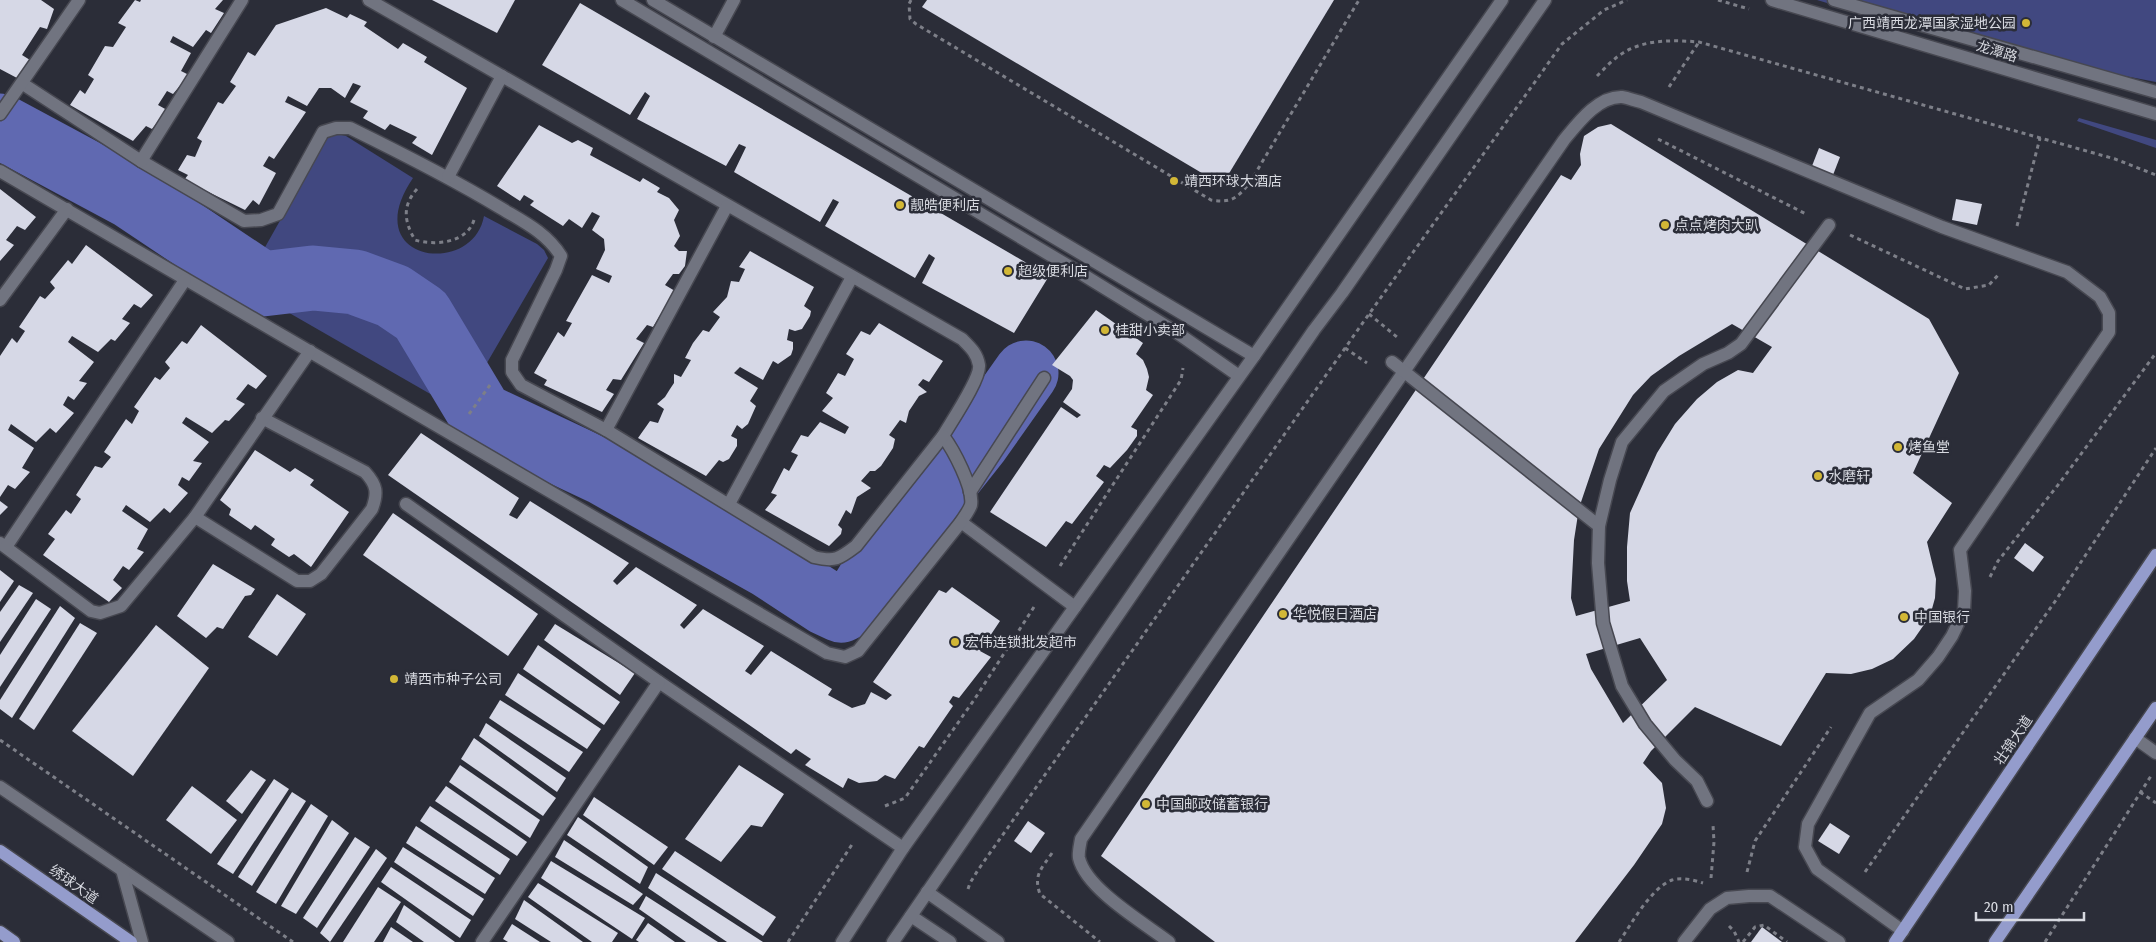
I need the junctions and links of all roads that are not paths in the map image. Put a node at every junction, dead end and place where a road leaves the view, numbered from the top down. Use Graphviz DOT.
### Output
graph roads {
  1 [pos="79,0"];
  2 [pos="242,0"];
  3 [pos="369,0"];
  4 [pos="622,0"];
  5 [pos="654,0"];
  6 [pos="734,0"];
  7 [pos="1502,0"];
  8 [pos="1545,0"];
  9 [pos="1772,0"];
  10 [pos="1834,0"];
  11 [pos="714,36"];
  12 [pos="502,76"];
  13 [pos="23,84"];
  14 [pos="2156,92"];
  15 [pos="0,114"];
  16 [pos="2156,114"];
  17 [pos="141,161"];
  18 [pos="0,171"];
  19 [pos="448,177"];
  20 [pos="726,206"];
  21 [pos="67,209"];
  22 [pos="1829,225"];
  23 [pos="852,277"];
  24 [pos="185,280"];
  25 [pos="0,300"];
  26 [pos="310,350"];
  27 [pos="1254,356"];
  28 [pos="1392,362"];
  29 [pos="1405,371"];
  30 [pos="1239,376"];
  31 [pos="1044,378"];
  32 [pos="262,418"];
  33 [pos="606,430"];
  34 [pos="943,436"];
  35 [pos="970,492"];
  36 [pos="406,504"];
  37 [pos="729,504"];
  38 [pos="195,517"];
  39 [pos="961,522"];
  40 [pos="1600,526"];
  41 [pos="3,545"];
  42 [pos="2156,555"];
  43 [pos="1075,607"];
  44 [pos="659,682"];
  45 [pos="2156,708"];
  46 [pos="2135,738"];
  47 [pos="2156,752"];
  48 [pos="0,787"];
  49 [pos="1707,801"];
  50 [pos="903,848"];
  51 [pos="0,852"];
  52 [pos="122,870"];
  53 [pos="927,892"];
  54 [pos="911,916"];
  55 [pos="1903,931"];
  56 [pos="131,942"];
  57 [pos="142,942"];
  58 [pos="228,942"];
  59 [pos="482,942"];
  60 [pos="842,942"];
  61 [pos="893,942"];
  62 [pos="950,942"];
  63 [pos="998,942"];
  64 [pos="1169,942"];
  65 [pos="1684,942"];
  66 [pos="1839,942"];
  67 [pos="1895,942"];
  68 [pos="1995,942"];
  1 -- 13 [label="street"];
  2 -- 17 [label="street"];
  3 -- 12 [label="street"];
  4 -- 30 [label="street"];
  5 -- 11 [label="street"];
  6 -- 11 [label="street"];
  7 -- 27 [label="street"];
  8 -- 53 [label="street"];
  9 -- 16 [label="street, 龙潭路"];
  10 -- 14 [label="street, 龙潭路"];
  11 -- 27 [label="street"];
  12 -- 19 [label="street"];
  12 -- 20 [label="street"];
  13 -- 15 [label="street"];
  13 -- 17 [label="street"];
  17 -- 19 [label="street"];
  18 -- 21 [label="street"];
  19 -- 33 [label="street"];
  20 -- 23 [label="street"];
  20 -- 33 [label="street"];
  21 -- 24 [label="street"];
  21 -- 25 [label="street"];
  22 -- 40 [label="street"];
  23 -- 34 [label="street"];
  23 -- 37 [label="street"];
  24 -- 26 [label="street"];
  24 -- 41 [label="street"];
  26 -- 32 [label="street"];
  26 -- 39 [label="street"];
  27 -- 30 [label="street"];
  28 -- 29 [label="street"];
  29 -- 40 [label="street"];
  29 -- 55 [label="street"];
  29 -- 64 [label="street"];
  30 -- 43 [label="street"];
  31 -- 35 [label="street"];
  32 -- 38 [label="street"];
  32 -- 38 [label="street"];
  33 -- 37 [label="street"];
  34 -- 35 [label="street"];
  34 -- 37 [label="street"];
  35 -- 39 [label="street"];
  36 -- 44 [label="street"];
  38 -- 41 [label="street"];
  39 -- 43 [label="street"];
  40 -- 49 [label="street"];
  42 -- 55 [label="main road, 壮锦大道"];
  43 -- 50 [label="street"];
  44 -- 50 [label="street"];
  44 -- 59 [label="street"];
  45 -- 46 [label="main road"];
  46 -- 47 [label="street"];
  46 -- 68 [label="main road"];
  48 -- 52 [label="street"];
  50 -- 60 [label="street"];
  51 -- 56 [label="main road, 绣球大道"];
  52 -- 57 [label="street"];
  52 -- 58 [label="street"];
  53 -- 54 [label="street"];
  53 -- 63 [label="street"];
  54 -- 61 [label="street"];
  54 -- 62 [label="street"];
  55 -- 67 [label="main road, 壮锦大道"];
  65 -- 66 [label="street"];
}
